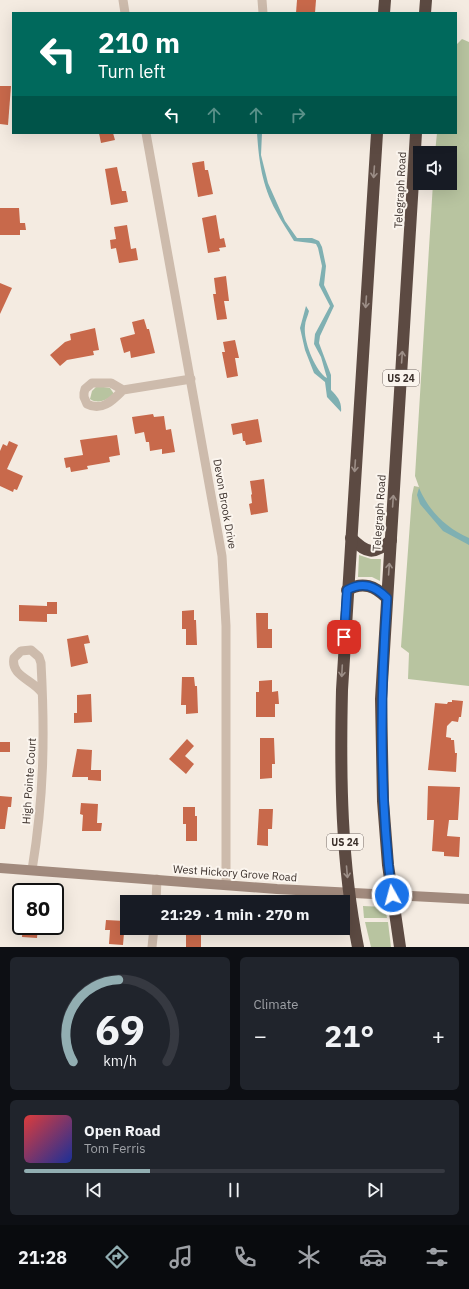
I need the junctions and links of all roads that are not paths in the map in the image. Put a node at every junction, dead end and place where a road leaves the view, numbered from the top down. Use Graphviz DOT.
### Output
graph roads {
  1 [pos="124,0"];
  2 [pos="262,0"];
  3 [pos="385,0"];
  4 [pos="426,0"];
  5 [pos="125,12"];
  6 [pos="263,12"];
  7 [pos="384,12"];
  8 [pos="425,12"];
  9 [pos="146,134"];
  10 [pos="376,134"];
  11 [pos="416,134"];
  12 [pos="191,379"];
  13 [pos="123,390"];
  14 [pos="351,538"];
  15 [pos="391,540"];
  16 [pos="347,590"];
  17 [pos="387,598"];
  18 [pos="42,693"];
  19 [pos="0,868"];
  20 [pos="32,870"];
  21 [pos="157,879"];
  22 [pos="226,885"];
  23 [pos="349,893"];
  24 [pos="156,895"];
  25 [pos="392,895"];
  26 [pos="469,899"];
  27 [pos="153,935"];
  28 [pos="152,947"];
  29 [pos="358,947"];
  30 [pos="400,947"];
  1 -- 5 [label="street"];
  2 -- 6 [label="street"];
  3 -- 7 [label="highway"];
  4 -- 8 [label="highway"];
  9 -- 12 [label="street, Devon Brook Drive"];
  10 -- 14 [label="highway, US 24, one-way"];
  15 -- 11 [label="highway, Telegraph Road / US 24, one-way"];
  12 -- 13 [label="street"];
  12 -- 22 [label="street, Devon Brook Drive"];
  14 -- 15 [label="highway"];
  14 -- 16 [label="highway, US 24"];
  17 -- 15 [label="highway, Telegraph Road / US 24, one-way"];
  16 -- 17 [label="highway"];
  16 -- 23 [label="highway, US 24, one-way"];
  17 -- 25 [label="highway, Telegraph Road / US 24"];
  18 -- 18 [label="street, High Pointe Court"];
  18 -- 20 [label="street, High Pointe Court"];
  19 -- 20 [label="street, West Hickory Grove Road"];
  20 -- 21 [label="street, West Hickory Grove Road"];
  21 -- 22 [label="street, West Hickory Grove Road"];
  21 -- 24 [label="street"];
  22 -- 23 [label="street, West Hickory Grove Road"];
  23 -- 25 [label="street, West Hickory Grove Road"];
  23 -- 29 [label="highway, US 24"];
  25 -- 26 [label="street, West Hickory Grove Road"];
  25 -- 30 [label="highway, US 24"];
  27 -- 28 [label="street"];
}
